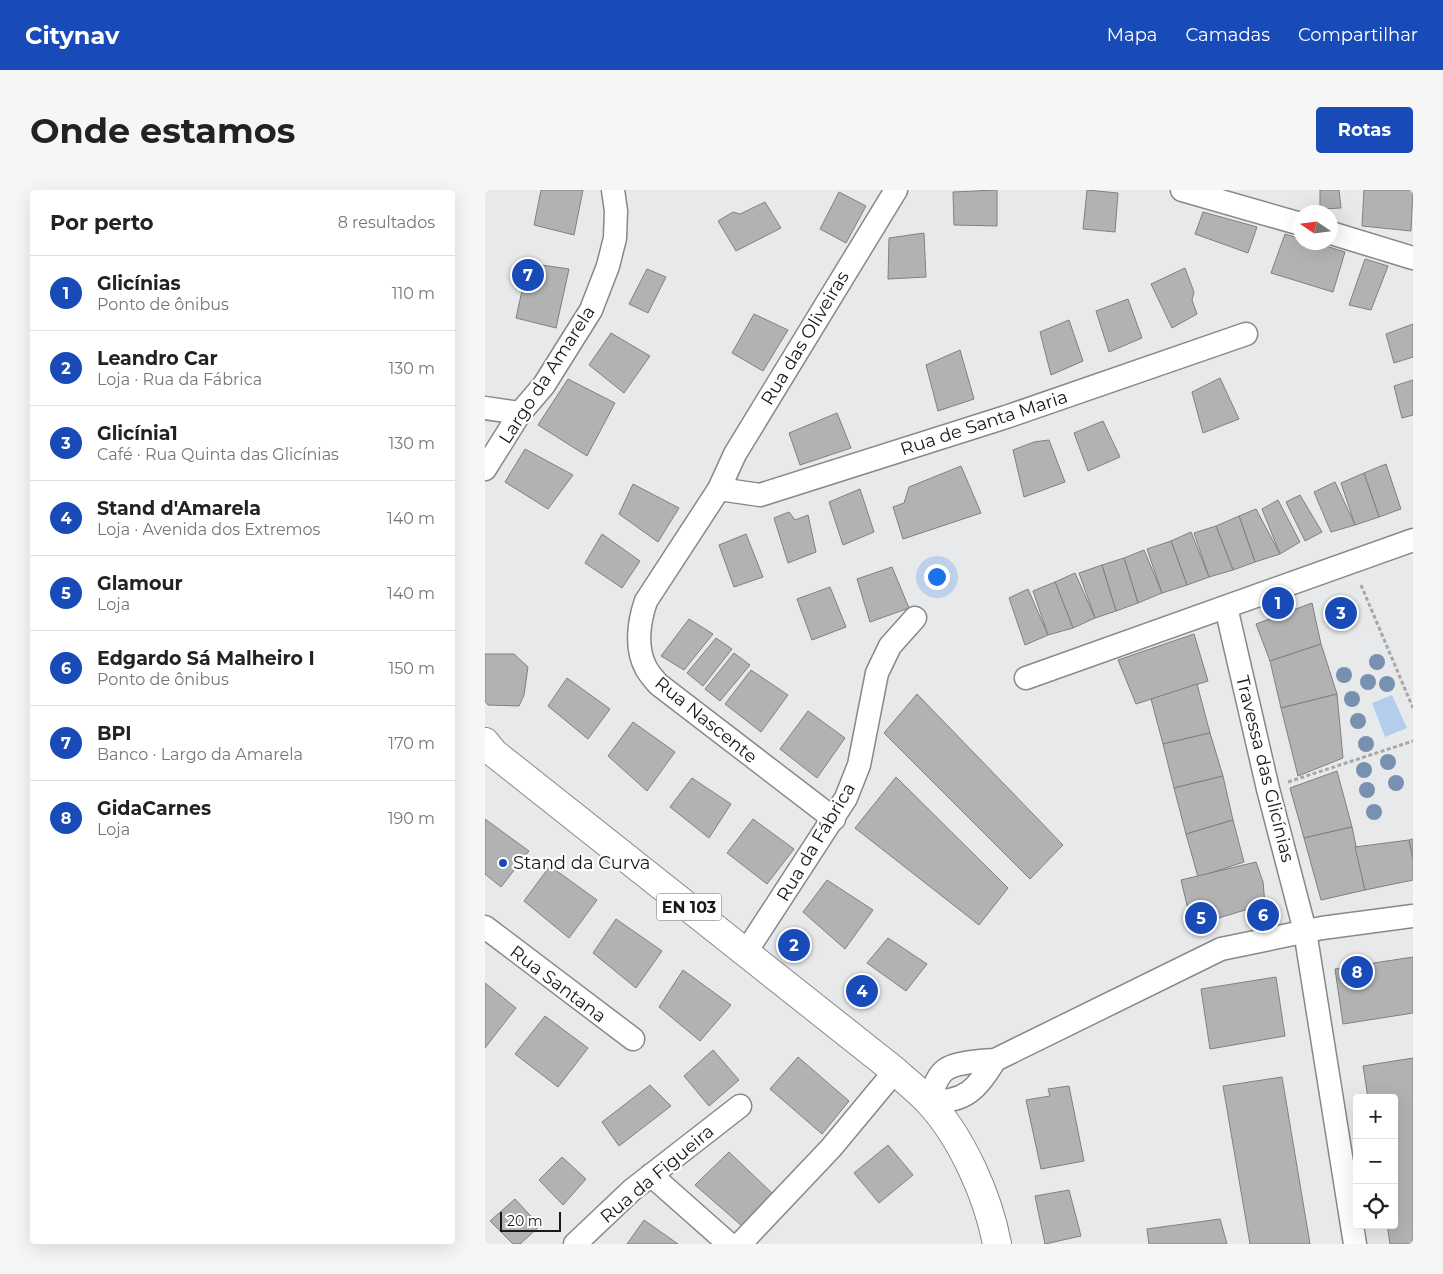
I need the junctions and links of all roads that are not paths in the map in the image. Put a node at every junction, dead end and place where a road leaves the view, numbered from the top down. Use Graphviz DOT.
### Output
graph roads {
  1 [pos="613,190"];
  2 [pos="896,190"];
  3 [pos="1182,190"];
  4 [pos="1293,222"];
  5 [pos="1338,235"];
  6 [pos="1413,258"];
  7 [pos="1246,334"];
  8 [pos="485,408"];
  9 [pos="520,413"];
  10 [pos="485,469"];
  11 [pos="719,489"];
  12 [pos="1413,540"];
  13 [pos="1226,607"];
  14 [pos="915,618"];
  15 [pos="1026,678"];
  16 [pos="488,753"];
  17 [pos="834,819"];
  18 [pos="1413,916"];
  19 [pos="485,927"];
  20 [pos="1305,931"];
  21 [pos="746,952"];
  22 [pos="633,1039"];
  23 [pos="995,1060"];
  24 [pos="895,1071"];
  25 [pos="929,1102"];
  26 [pos="740,1106"];
  27 [pos="651,1175"];
  28 [pos="575,1244"];
  29 [pos="729,1244"];
  30 [pos="740,1244"];
  31 [pos="997,1244"];
  32 [pos="1355,1244"];
  1 -- 9 [label="street, Largo da Amarela"];
  2 -- 11 [label="street, Rua das Oliveiras"];
  3 -- 4 [label="street"];
  5 -- 6 [label="street"];
  7 -- 11 [label="street, Rua de Santa Maria"];
  8 -- 9 [label="street"];
  9 -- 10 [label="street, Largo da Amarela"];
  11 -- 17 [label="street, Rua Nascente"];
  12 -- 13 [label="street"];
  13 -- 15 [label="street"];
  13 -- 20 [label="street, Travessa das Glicínias"];
  14 -- 17 [label="street, Rua da Fábrica"];
  16 -- 21 [label="main road, EN 103"];
  17 -- 21 [label="street, Rua da Fábrica"];
  18 -- 20 [label="street"];
  19 -- 22 [label="street, Rua Santana"];
  20 -- 23 [label="street"];
  20 -- 32 [label="street, Travessa das Glicínias"];
  21 -- 24 [label="main road, EN 103"];
  23 -- 25 [label="street"];
  23 -- 25 [label="street"];
  24 -- 25 [label="main road, EN 103"];
  24 -- 30 [label="street"];
  25 -- 31 [label="main road, EN 103"];
  26 -- 27 [label="street, Rua da Figueira"];
  27 -- 28 [label="street, Rua da Figueira"];
  27 -- 29 [label="street"];
}
